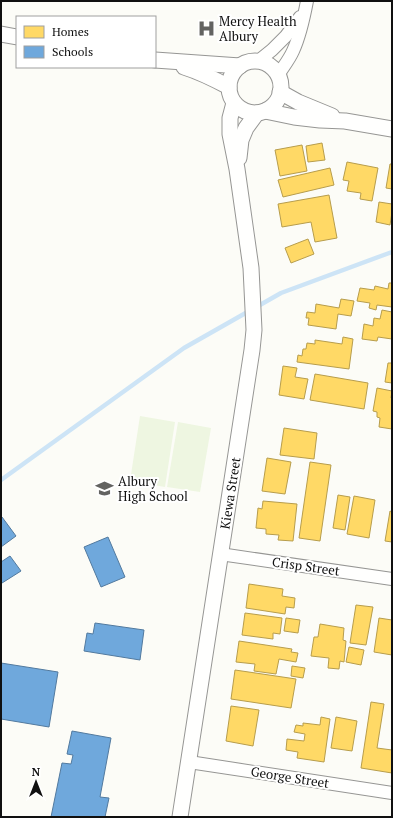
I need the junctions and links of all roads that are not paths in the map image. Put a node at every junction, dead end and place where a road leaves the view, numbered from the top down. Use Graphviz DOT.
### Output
graph roads {
  1 [pos="306,5"];
  2 [pos="1,34"];
  3 [pos="16,37"];
  4 [pos="158,60"];
  5 [pos="257,62"];
  6 [pos="240,66"];
  7 [pos="278,75"];
  8 [pos="229,87"];
  9 [pos="280,92"];
  10 [pos="234,103"];
  11 [pos="261,112"];
  12 [pos="345,121"];
  13 [pos="392,129"];
  14 [pos="237,169"];
  15 [pos="220,554"];
  16 [pos="392,579"];
  17 [pos="189,762"];
  18 [pos="392,793"];
  19 [pos="180,817"];
  1 -- 5 [label="street"];
  1 -- 7 [label="street"];
  2 -- 3 [label="street"];
  4 -- 6 [label="street"];
  4 -- 8 [label="street"];
  5 -- 6 [label="street"];
  5 -- 7 [label="street"];
  6 -- 8 [label="street"];
  7 -- 9 [label="street"];
  8 -- 10 [label="street"];
  9 -- 11 [label="street"];
  9 -- 12 [label="street"];
  10 -- 11 [label="street"];
  10 -- 14 [label="street, Kiewa Street"];
  11 -- 12 [label="street"];
  11 -- 14 [label="street, Kiewa Street"];
  12 -- 13 [label="street"];
  14 -- 15 [label="street, Kiewa Street"];
  15 -- 16 [label="street, Crisp Street"];
  15 -- 17 [label="street, Kiewa Street"];
  17 -- 18 [label="street, George Street"];
  17 -- 19 [label="street, Kiewa Street"];
}
